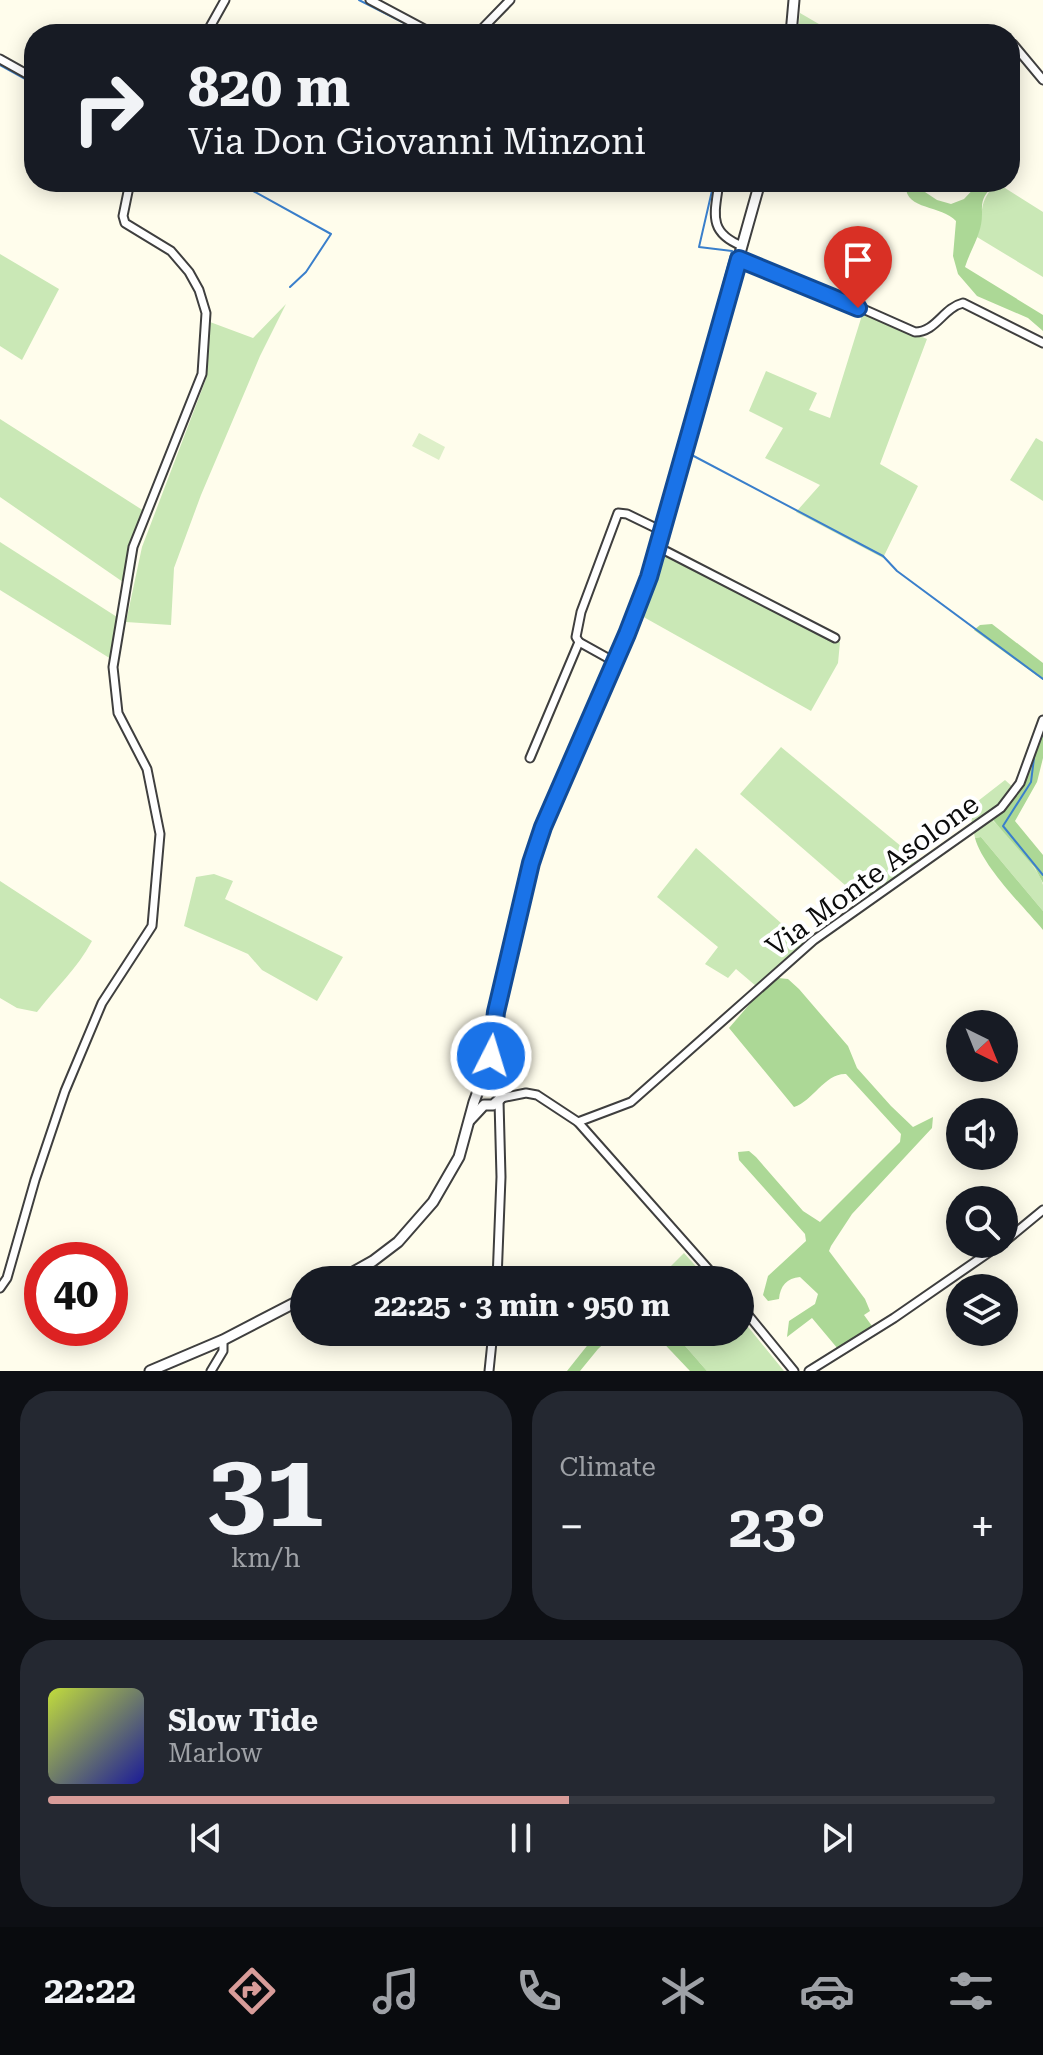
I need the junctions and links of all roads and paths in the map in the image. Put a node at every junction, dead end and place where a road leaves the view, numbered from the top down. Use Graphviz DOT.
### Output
graph roads {
  1 [pos="225,0"];
  2 [pos="370,0"];
  3 [pos="510,0"];
  4 [pos="794,0"];
  5 [pos="212,24"];
  6 [pos="415,24"];
  7 [pos="487,24"];
  8 [pos="792,24"];
  9 [pos="1020,52"];
  10 [pos="0,59"];
  11 [pos="24,72"];
  12 [pos="1043,80"];
  13 [pos="128,192"];
  14 [pos="717,192"];
  15 [pos="757,192"];
  16 [pos="742,246"];
  17 [pos="739,259"];
  18 [pos="1043,343"];
  19 [pos="662,531"];
  20 [pos="658,547"];
  21 [pos="835,638"];
  22 [pos="579,642"];
  23 [pos="615,662"];
  24 [pos="1043,720"];
  25 [pos="530,758"];
  26 [pos="491,1056"];
  27 [pos="481,1084"];
  28 [pos="493,1097"];
  29 [pos="578,1122"];
  30 [pos="1043,1210"];
  31 [pos="1018,1231"];
  32 [pos="981,1258"];
  33 [pos="362,1266"];
  34 [pos="498,1266"];
  35 [pos="706,1266"];
  36 [pos="0,1288"];
  37 [pos="290,1305"];
  38 [pos="754,1322"];
  39 [pos="223,1340"];
  40 [pos="492,1346"];
  41 [pos="150,1371"];
  42 [pos="211,1371"];
  43 [pos="489,1371"];
  44 [pos="794,1371"];
  45 [pos="809,1371"];
  1 -- 5 [label="street"];
  2 -- 6 [label="street"];
  3 -- 7 [label="street"];
  4 -- 8 [label="street"];
  9 -- 12 [label="street"];
  10 -- 11 [label="street"];
  13 -- 36 [label="street"];
  14 -- 16 [label="street"];
  15 -- 16 [label="street"];
  16 -- 17 [label="street"];
  17 -- 18 [label="street"];
  17 -- 19 [label="street"];
  19 -- 20 [label="street"];
  19 -- 22 [label="street"];
  20 -- 21 [label="street"];
  20 -- 23 [label="street"];
  22 -- 23 [label="street"];
  22 -- 25 [label="street"];
  23 -- 26 [label="street"];
  24 -- 29 [label="street, Via Monte Asolone"];
  26 -- 27 [label="street"];
  26 -- 28 [label="street"];
  27 -- 28 [label="street"];
  27 -- 28 [label="street"];
  28 -- 29 [label="street"];
  28 -- 33 [label="street"];
  28 -- 34 [label="street"];
  29 -- 35 [label="street"];
  30 -- 31 [label="street"];
  32 -- 45 [label="street"];
  37 -- 39 [label="street"];
  38 -- 44 [label="street"];
  39 -- 41 [label="street"];
  39 -- 42 [label="street"];
  40 -- 43 [label="street"];
}
